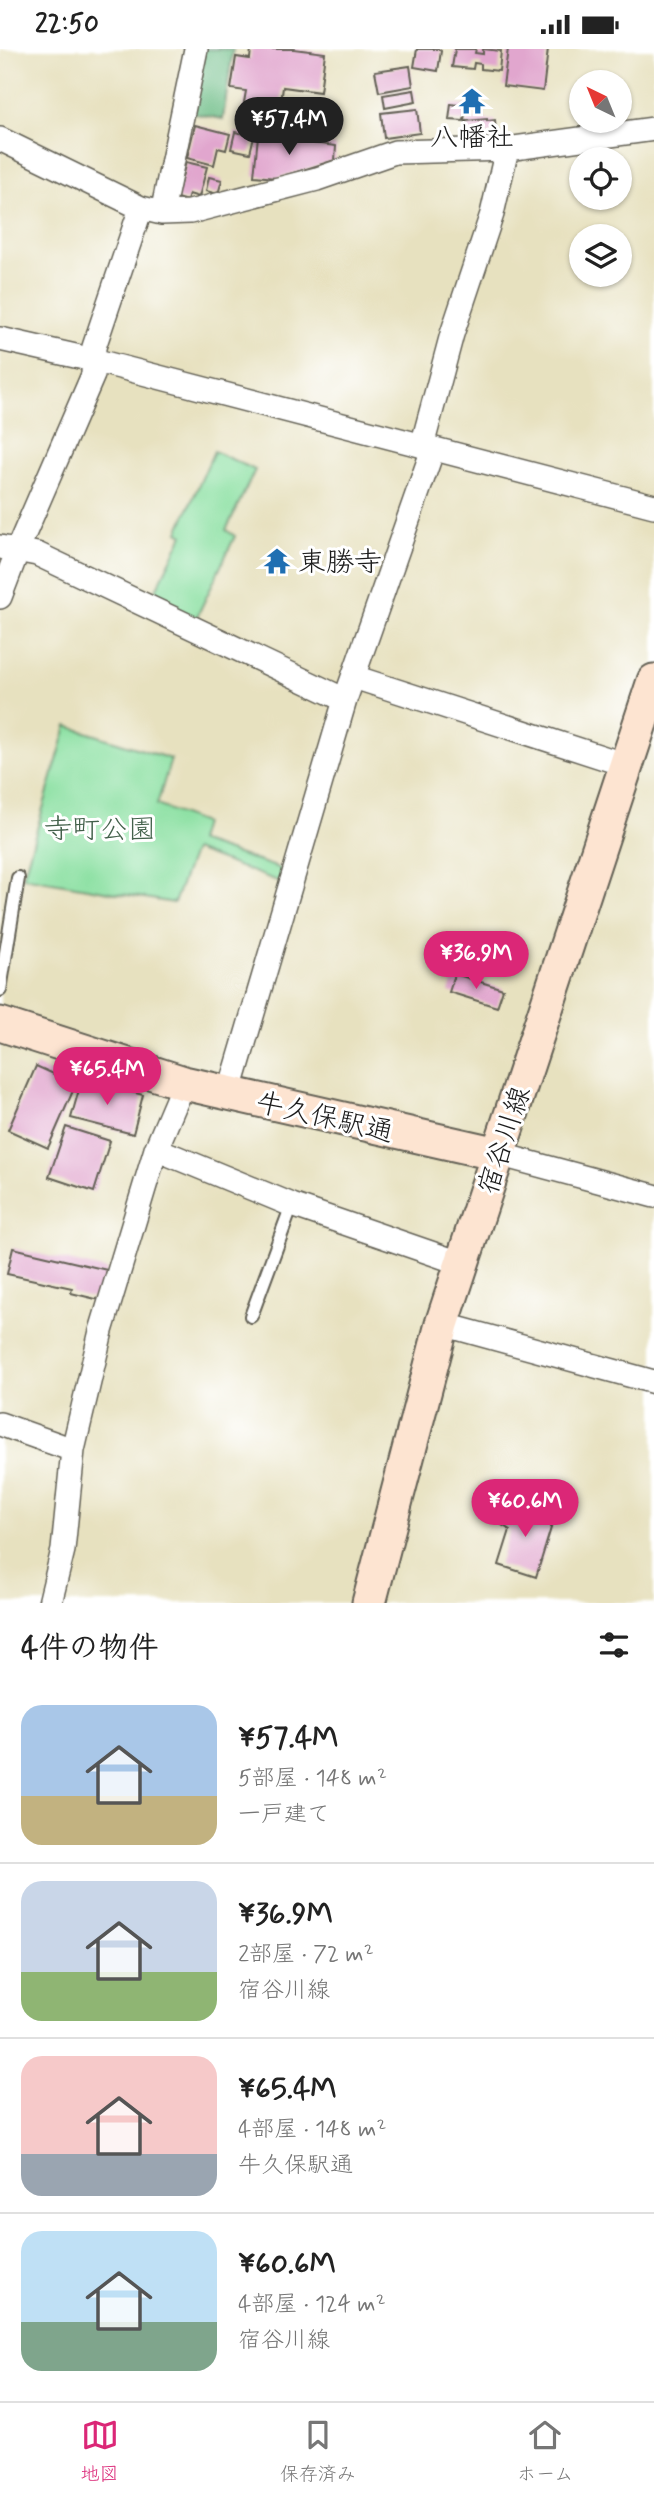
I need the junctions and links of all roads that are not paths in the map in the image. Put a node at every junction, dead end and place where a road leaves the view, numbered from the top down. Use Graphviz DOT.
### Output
graph roads {
  1 [pos="196,49"];
  2 [pos="654,129"];
  3 [pos="0,139"];
  4 [pos="507,149"];
  5 [pos="152,210"];
  6 [pos="0,339"];
  7 [pos="93,361"];
  8 [pos="428,447"];
  9 [pos="654,506"];
  10 [pos="10,549"];
  11 [pos="0,597"];
  12 [pos="354,677"];
  13 [pos="654,681"];
  14 [pos="345,699"];
  15 [pos="626,765"];
  16 [pos="18,878"];
  17 [pos="0,990"];
  18 [pos="0,1024"];
  19 [pos="184,1083"];
  20 [pos="229,1094"];
  21 [pos="156,1149"];
  22 [pos="498,1154"];
  23 [pos="654,1196"];
  24 [pos="292,1205"];
  25 [pos="463,1264"];
  26 [pos="251,1316"];
  27 [pos="442,1324"];
  28 [pos="654,1382"];
  29 [pos="0,1425"];
  30 [pos="73,1450"];
  31 [pos="50,1603"];
  32 [pos="369,1603"];
  1 -- 5 [label="street"];
  2 -- 4 [label="street"];
  3 -- 5 [label="street"];
  4 -- 5 [label="street"];
  4 -- 8 [label="street"];
  5 -- 7 [label="street"];
  6 -- 7 [label="street"];
  7 -- 8 [label="street"];
  7 -- 10 [label="street"];
  8 -- 9 [label="street"];
  8 -- 12 [label="street"];
  10 -- 11 [label="street"];
  10 -- 14 [label="street"];
  12 -- 14 [label="street"];
  12 -- 15 [label="street"];
  13 -- 15 [label="main road, 宿谷川線"];
  14 -- 20 [label="street"];
  15 -- 22 [label="main road, 宿谷川線"];
  16 -- 17 [label="lane"];
  18 -- 19 [label="main road, 牛久保駅通"];
  19 -- 20 [label="main road, 牛久保駅通"];
  19 -- 21 [label="street"];
  20 -- 22 [label="main road, 牛久保駅通"];
  21 -- 24 [label="street"];
  21 -- 30 [label="street"];
  22 -- 23 [label="street, 牛久保駅通"];
  22 -- 25 [label="main road, 宿谷川線"];
  24 -- 25 [label="street"];
  24 -- 26 [label="lane"];
  25 -- 27 [label="main road, 宿谷川線"];
  27 -- 28 [label="street"];
  27 -- 32 [label="main road, 宿谷川線"];
  29 -- 30 [label="street"];
  30 -- 31 [label="street"];
}
